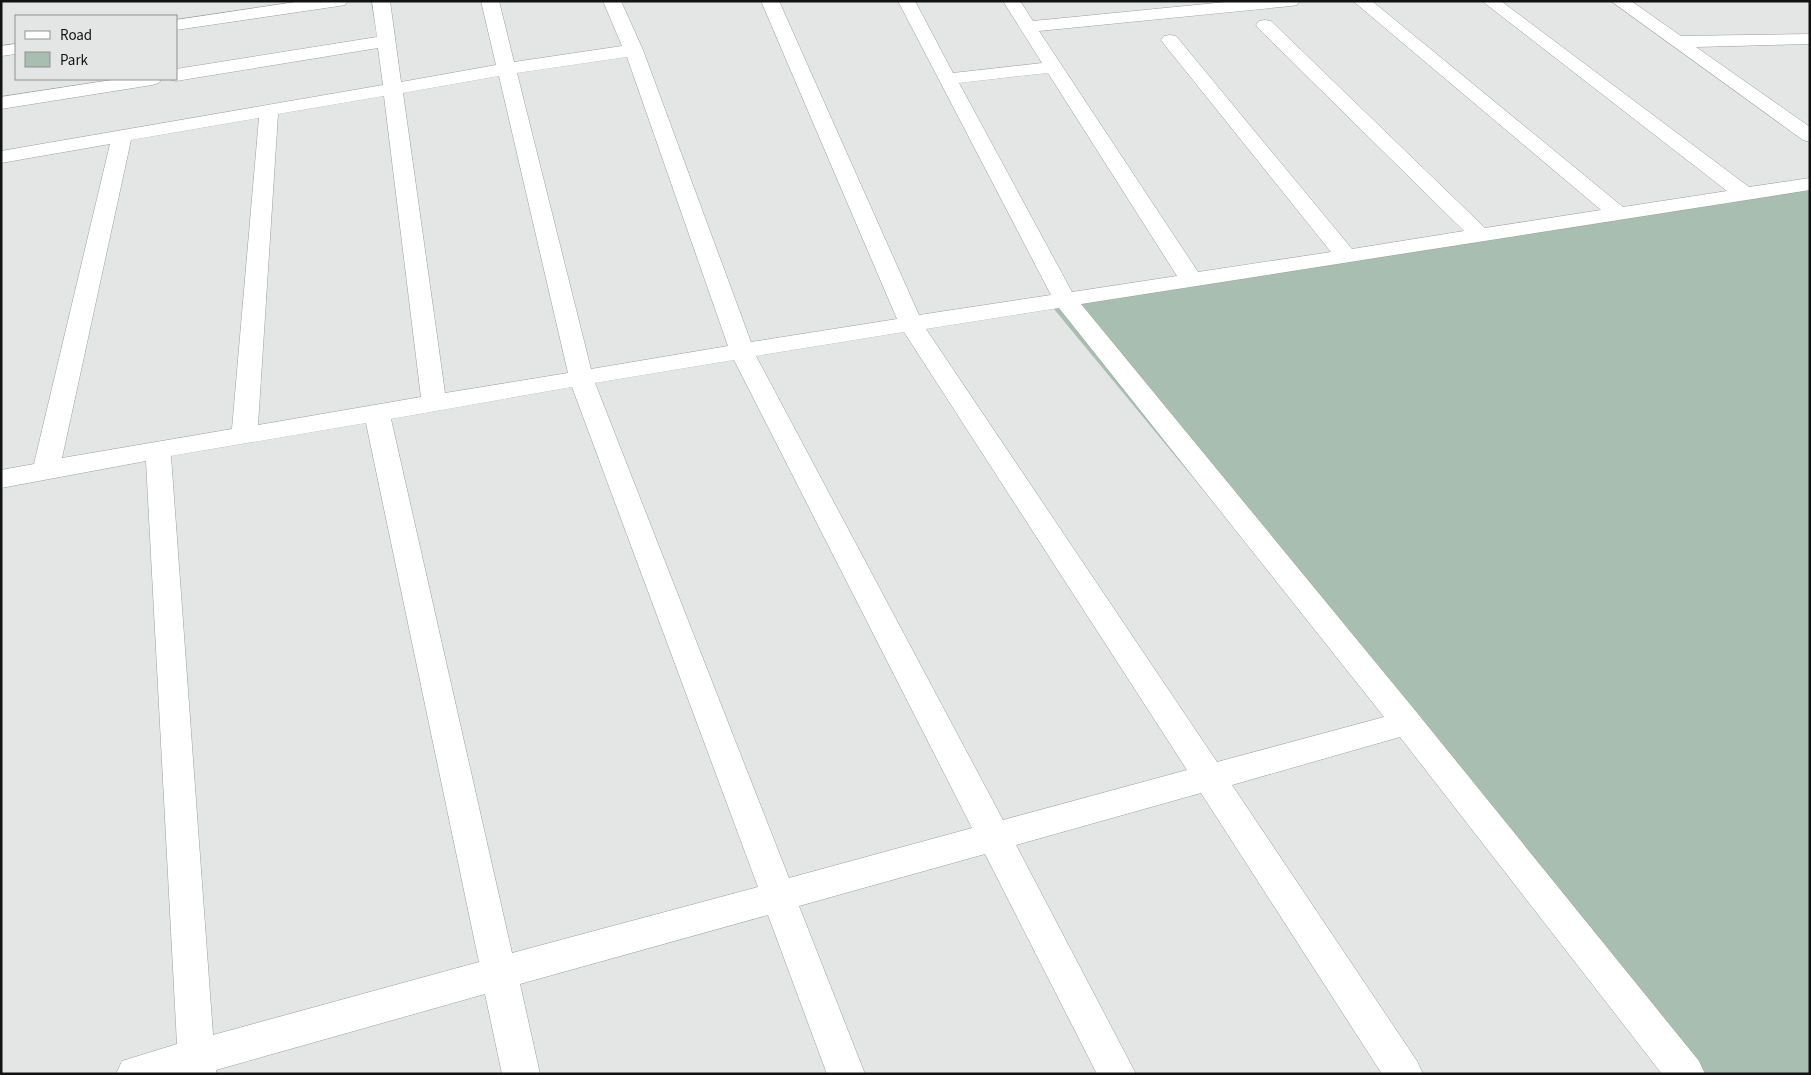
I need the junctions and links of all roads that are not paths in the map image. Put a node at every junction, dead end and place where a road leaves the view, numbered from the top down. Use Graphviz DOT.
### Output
graph roads {
  1 [pos="339,1"];
  2 [pos="381,1"];
  3 [pos="490,1"];
  4 [pos="612,1"];
  5 [pos="770,1"];
  6 [pos="906,1"];
  7 [pos="1011,1"];
  8 [pos="1291,1"];
  9 [pos="1361,1"];
  10 [pos="1490,1"];
  11 [pos="1619,1"];
  12 [pos="178,25"];
  13 [pos="1265,25"];
  14 [pos="1027,27"];
  15 [pos="1810,39"];
  16 [pos="386,40"];
  17 [pos="1170,40"];
  18 [pos="1677,42"];
  19 [pos="15,49"];
  20 [pos="634,50"];
  21 [pos="1,51"];
  22 [pos="1053,67"];
  23 [pos="506,69"];
  24 [pos="178,75"];
  25 [pos="948,79"];
  26 [pos="146,80"];
  27 [pos="393,89"];
  28 [pos="1,103"];
  29 [pos="269,110"];
  30 [pos="122,136"];
  31 [pos="1810,136"];
  32 [pos="1,157"];
  33 [pos="1810,184"];
  34 [pos="1745,194"];
  35 [pos="1618,214"];
  36 [pos="1480,235"];
  37 [pos="1346,256"];
  38 [pos="1192,280"];
  39 [pos="1066,300"];
  40 [pos="911,324"];
  41 [pos="742,351"];
  42 [pos="581,378"];
  43 [pos="434,403"];
  44 [pos="377,413"];
  45 [pos="244,436"];
  46 [pos="158,450"];
  47 [pos="46,470"];
  48 [pos="1,479"];
  49 [pos="1407,722"];
  50 [pos="1209,777"];
  51 [pos="994,836"];
  52 [pos="778,896"];
  53 [pos="499,973"];
  54 [pos="197,1065"];
  55 [pos="134,1074"];
  56 [pos="522,1074"];
  57 [pos="846,1074"];
  58 [pos="1117,1074"];
  59 [pos="1404,1074"];
  60 [pos="1686,1074"];
  1 -- 12 [label="street"];
  2 -- 16 [label="street"];
  3 -- 23 [label="street"];
  4 -- 20 [label="street"];
  5 -- 40 [label="street"];
  6 -- 25 [label="street"];
  7 -- 14 [label="street"];
  8 -- 14 [label="street"];
  9 -- 35 [label="street"];
  10 -- 34 [label="street"];
  11 -- 18 [label="street"];
  13 -- 36 [label="street"];
  14 -- 22 [label="street"];
  15 -- 18 [label="street"];
  16 -- 24 [label="street"];
  16 -- 27 [label="street"];
  17 -- 37 [label="street"];
  18 -- 31 [label="street"];
  19 -- 21 [label="street"];
  20 -- 23 [label="street"];
  20 -- 41 [label="street"];
  22 -- 25 [label="street"];
  22 -- 38 [label="street"];
  23 -- 27 [label="street"];
  23 -- 42 [label="street"];
  25 -- 39 [label="street"];
  26 -- 28 [label="street"];
  27 -- 29 [label="street"];
  27 -- 43 [label="street"];
  29 -- 30 [label="street"];
  29 -- 45 [label="street"];
  30 -- 32 [label="street"];
  30 -- 47 [label="street"];
  33 -- 34 [label="street"];
  34 -- 35 [label="street"];
  35 -- 36 [label="street"];
  36 -- 37 [label="street"];
  37 -- 38 [label="street"];
  38 -- 39 [label="street"];
  39 -- 40 [label="street"];
  39 -- 49 [label="street"];
  40 -- 41 [label="street"];
  40 -- 50 [label="street"];
  41 -- 42 [label="street"];
  41 -- 51 [label="street"];
  42 -- 43 [label="street"];
  42 -- 52 [label="street"];
  43 -- 44 [label="street"];
  44 -- 45 [label="street"];
  44 -- 53 [label="street"];
  45 -- 46 [label="street"];
  46 -- 47 [label="street"];
  46 -- 54 [label="street"];
  47 -- 48 [label="street"];
  49 -- 50 [label="street"];
  49 -- 60 [label="street"];
  50 -- 51 [label="street"];
  50 -- 59 [label="street"];
  51 -- 52 [label="street"];
  51 -- 58 [label="street"];
  52 -- 53 [label="street"];
  52 -- 57 [label="street"];
  53 -- 54 [label="street"];
  53 -- 56 [label="street"];
  54 -- 55 [label="street"];
}
